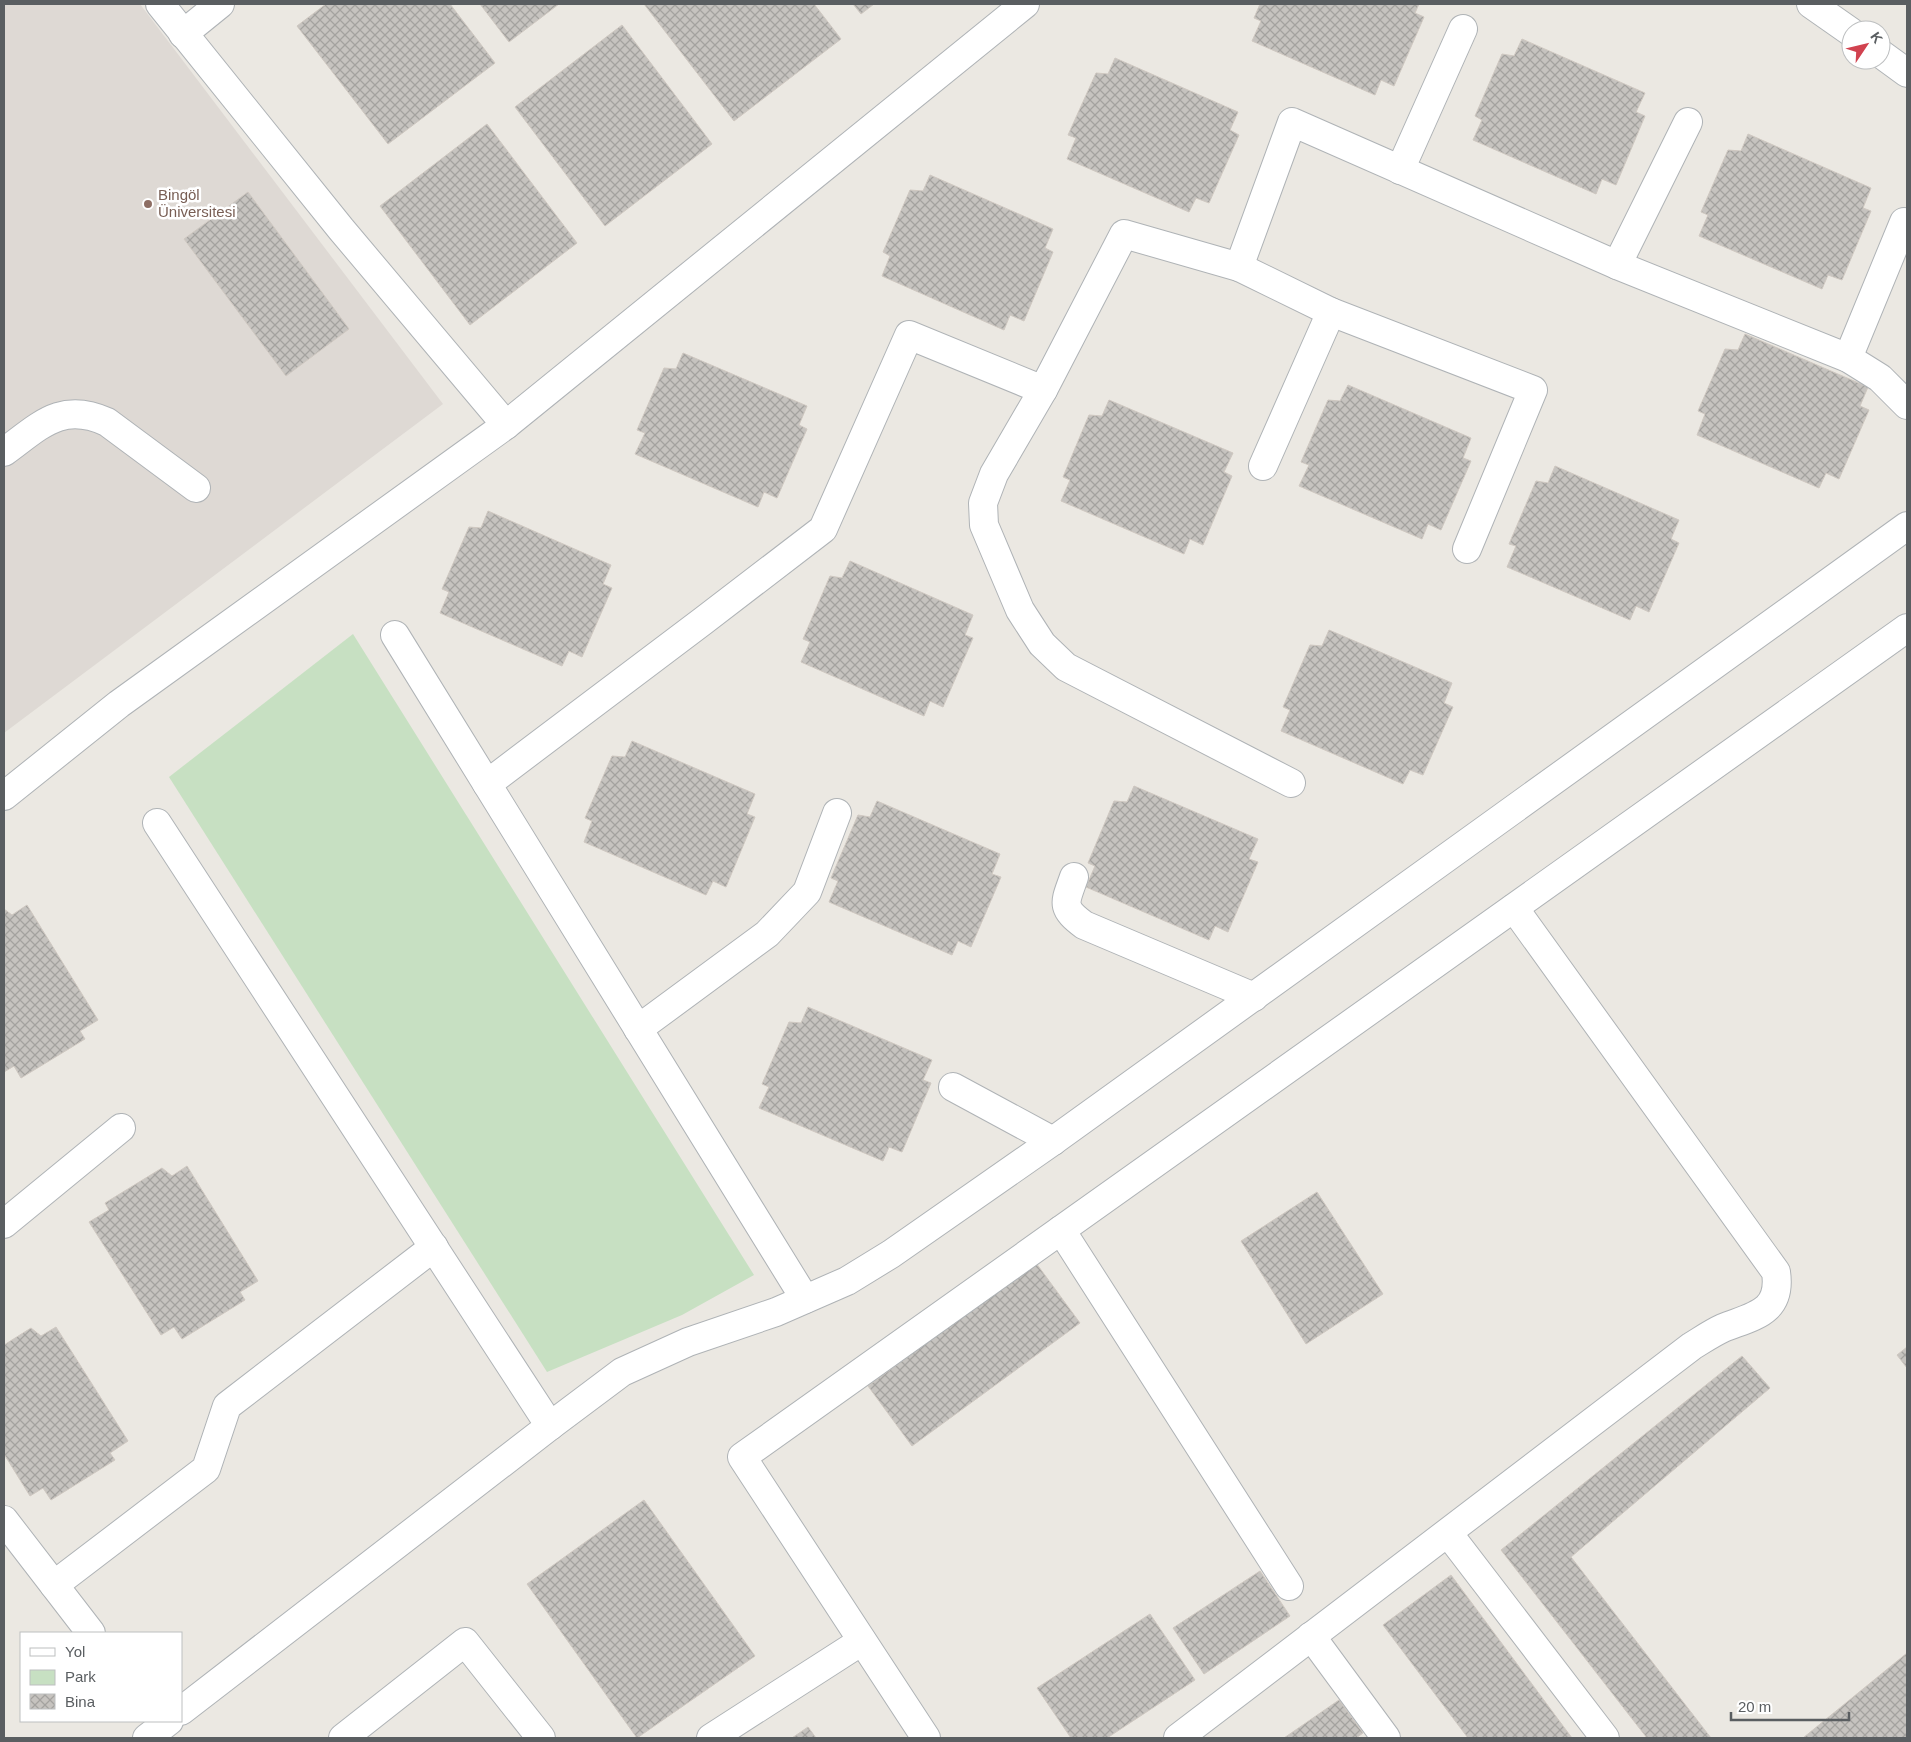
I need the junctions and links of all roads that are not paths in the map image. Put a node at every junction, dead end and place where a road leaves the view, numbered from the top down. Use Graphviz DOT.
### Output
graph roads {
  1 [pos="160,4"];
  2 [pos="220,4"];
  3 [pos="1025,4"];
  4 [pos="1811,4"];
  5 [pos="1841,25"];
  6 [pos="1463,29"];
  7 [pos="183,34"];
  8 [pos="1891,61"];
  9 [pos="1907,73"];
  10 [pos="1688,122"];
  11 [pos="1400,170"];
  12 [pos="1904,222"];
  13 [pos="1617,265"];
  14 [pos="1239,267"];
  15 [pos="1331,312"];
  16 [pos="1848,358"];
  17 [pos="1043,390"];
  18 [pos="1907,405"];
  19 [pos="506,425"];
  20 [pos="4,452"];
  21 [pos="1263,466"];
  22 [pos="196,488"];
  23 [pos="1907,526"];
  24 [pos="1467,549"];
  25 [pos="1907,628"];
  26 [pos="395,635"];
  27 [pos="1291,783"];
  28 [pos="488,784"];
  29 [pos="4,796"];
  30 [pos="837,813"];
  31 [pos="157,823"];
  32 [pos="1074,877"];
  33 [pos="1514,908"];
  34 [pos="1254,997"];
  35 [pos="638,1030"];
  36 [pos="953,1088"];
  37 [pos="121,1128"];
  38 [pos="1053,1141"];
  39 [pos="4,1224"];
  40 [pos="1061,1230"];
  41 [pos="434,1247"];
  42 [pos="805,1300"];
  43 [pos="550,1426"];
  44 [pos="4,1520"];
  45 [pos="1448,1532"];
  46 [pos="54,1585"];
  47 [pos="1289,1586"];
  48 [pos="90,1632"];
  49 [pos="1311,1636"];
  50 [pos="862,1641"];
  51 [pos="182,1709"];
  52 [pos="1380,1736"];
  53 [pos="343,1738"];
  54 [pos="541,1738"];
  55 [pos="711,1738"];
  56 [pos="926,1738"];
  57 [pos="1178,1738"];
  58 [pos="1605,1738"];
  1 -- 7 [label="street"];
  2 -- 7 [label="street"];
  3 -- 19 [label="street"];
  4 -- 5 [label="street"];
  6 -- 11 [label="street"];
  7 -- 19 [label="street"];
  8 -- 9 [label="street"];
  10 -- 13 [label="street"];
  11 -- 13 [label="street"];
  11 -- 14 [label="street"];
  12 -- 16 [label="street"];
  13 -- 16 [label="street"];
  14 -- 15 [label="street"];
  14 -- 17 [label="street"];
  15 -- 21 [label="street"];
  15 -- 24 [label="street"];
  16 -- 18 [label="street"];
  17 -- 27 [label="street"];
  17 -- 28 [label="street"];
  19 -- 29 [label="street"];
  20 -- 22 [label="street"];
  23 -- 34 [label="street"];
  25 -- 33 [label="street"];
  26 -- 28 [label="street"];
  28 -- 35 [label="street"];
  30 -- 35 [label="street"];
  31 -- 41 [label="street"];
  32 -- 34 [label="street"];
  33 -- 40 [label="street"];
  33 -- 45 [label="street"];
  34 -- 38 [label="street"];
  35 -- 42 [label="street"];
  36 -- 38 [label="street"];
  37 -- 39 [label="street"];
  38 -- 42 [label="street"];
  40 -- 47 [label="street"];
  40 -- 50 [label="street"];
  41 -- 43 [label="street"];
  41 -- 46 [label="street"];
  42 -- 43 [label="street"];
  43 -- 51 [label="street"];
  44 -- 46 [label="street"];
  45 -- 49 [label="street"];
  45 -- 58 [label="street"];
  46 -- 48 [label="street"];
  49 -- 52 [label="street"];
  49 -- 57 [label="street"];
  50 -- 55 [label="street"];
  50 -- 56 [label="street"];
  53 -- 54 [label="street"];
}
